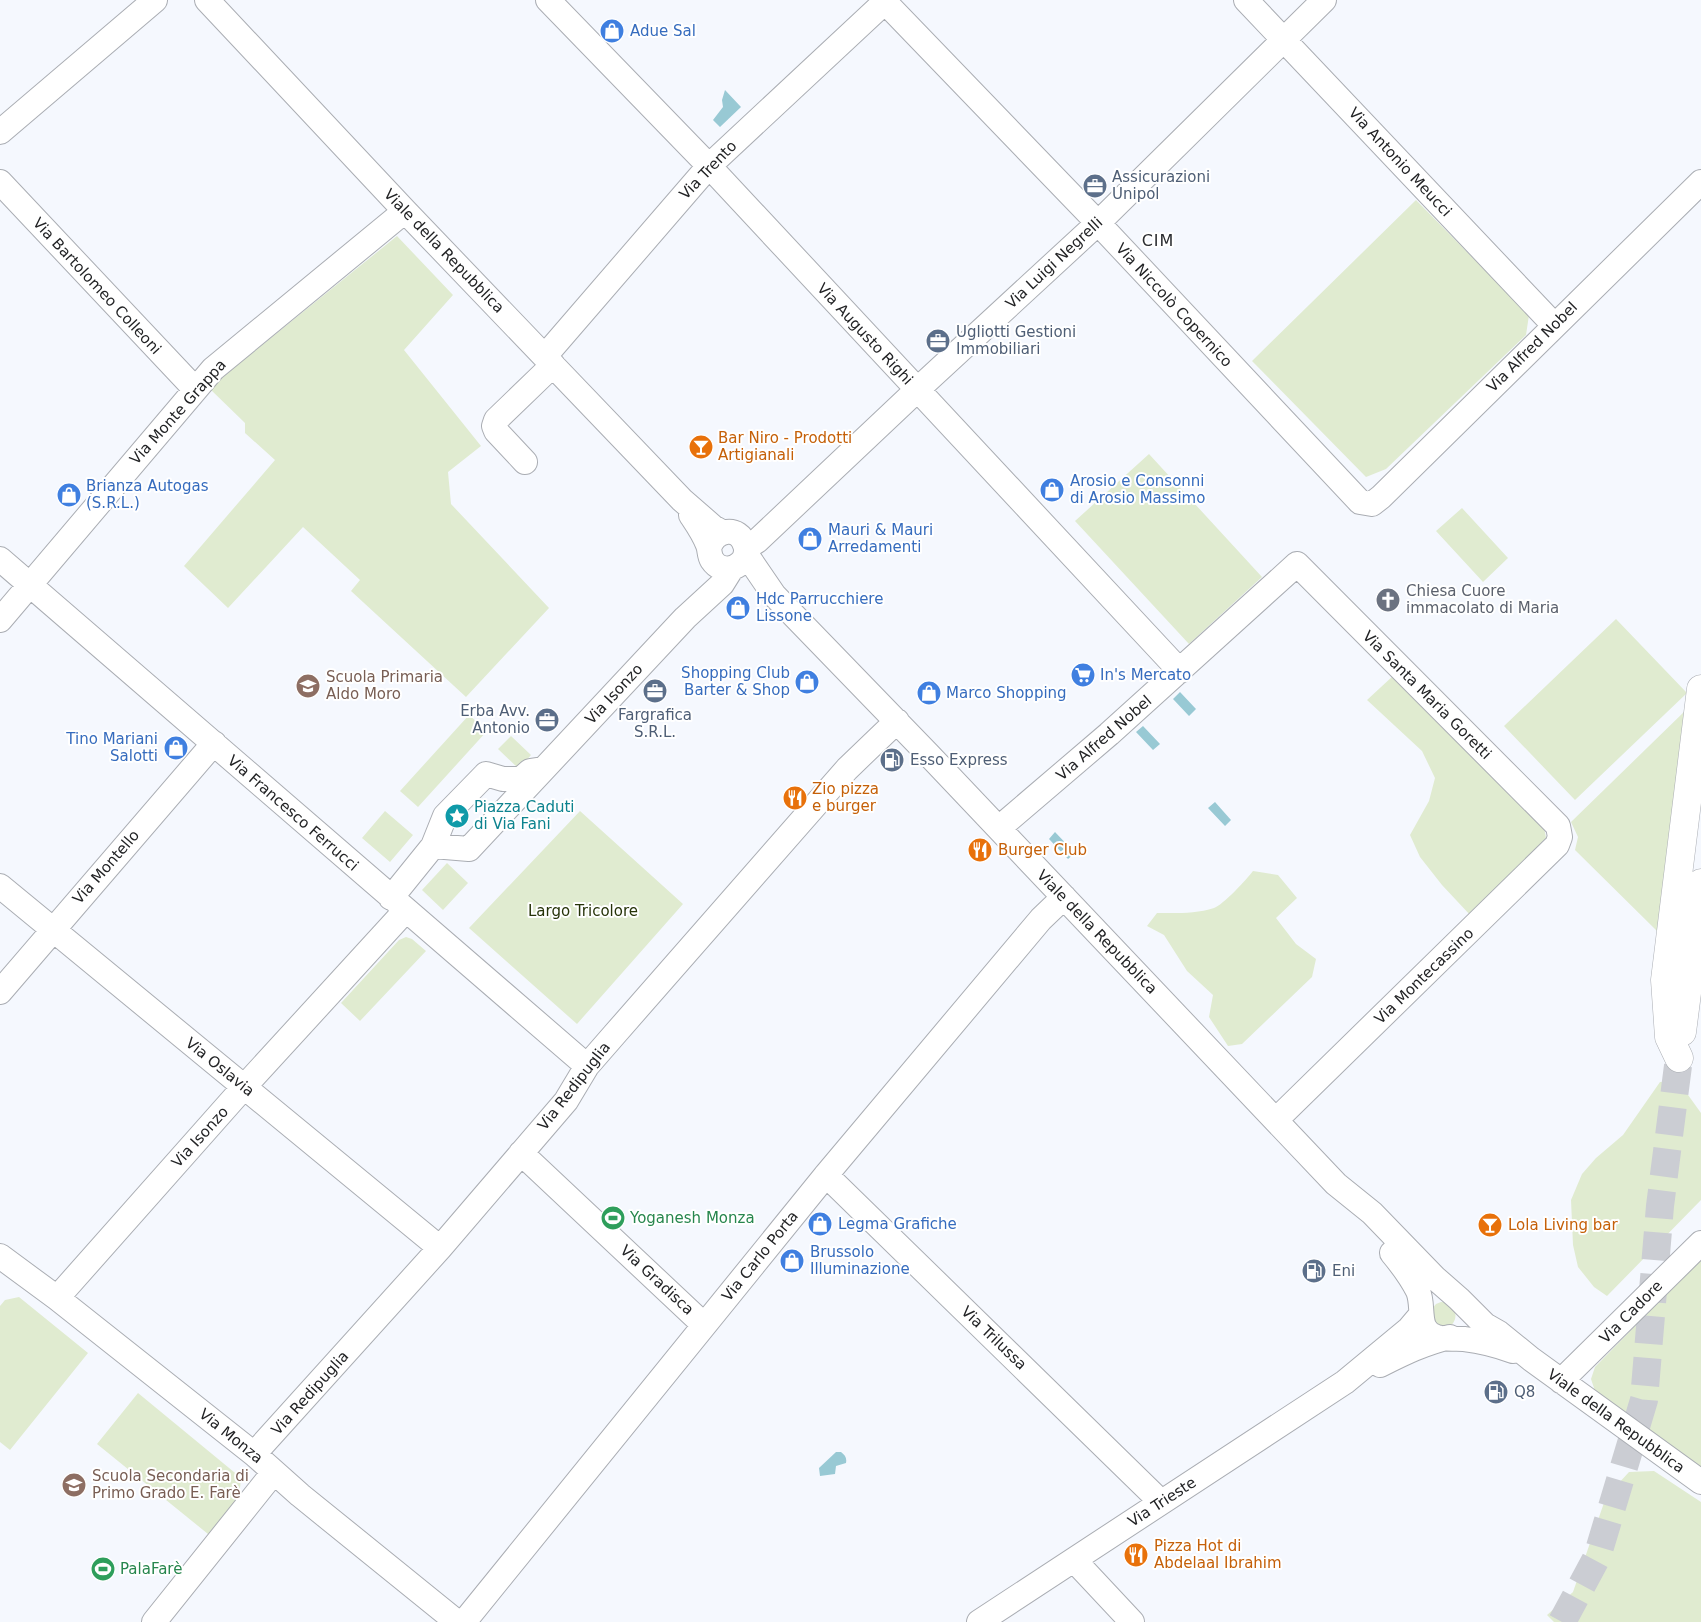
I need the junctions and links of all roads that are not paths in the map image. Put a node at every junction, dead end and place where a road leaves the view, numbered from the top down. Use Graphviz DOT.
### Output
graph roads {
  1 [pos="155,0"];
  2 [pos="207,0"];
  3 [pos="548,0"];
  4 [pos="1246,0"];
  5 [pos="1324,0"];
  6 [pos="885,1"];
  7 [pos="1285,40"];
  8 [pos="0,132"];
  9 [pos="709,166"];
  10 [pos="0,182"];
  11 [pos="1701,182"];
  12 [pos="405,211"];
  13 [pos="1098,224"];
  14 [pos="1554,325"];
  15 [pos="549,360"];
  16 [pos="195,390"];
  17 [pos="916,390"];
  18 [pos="524,462"];
  19 [pos="1360,502"];
  20 [pos="730,551"];
  21 [pos="0,559"];
  22 [pos="1297,564"];
  23 [pos="29,584"];
  24 [pos="0,620"];
  25 [pos="1180,671"];
  26 [pos="1701,689"];
  27 [pos="897,721"];
  28 [pos="214,743"];
  29 [pos="543,769"];
  30 [pos="486,774"];
  31 [pos="515,801"];
  32 [pos="445,816"];
  33 [pos="1558,826"];
  34 [pos="999,828"];
  35 [pos="434,846"];
  36 [pos="470,849"];
  37 [pos="1701,883"];
  38 [pos="0,886"];
  39 [pos="1064,897"];
  40 [pos="399,904"];
  41 [pos="53,929"];
  42 [pos="0,992"];
  43 [pos="1701,1021"];
  44 [pos="1679,1058"];
  45 [pos="587,1066"];
  46 [pos="244,1087"];
  47 [pos="1276,1120"];
  48 [pos="521,1153"];
  49 [pos="826,1175"];
  50 [pos="1336,1184"];
  51 [pos="1701,1242"];
  52 [pos="440,1248"];
  53 [pos="4,1267"];
  54 [pos="57,1298"];
  55 [pos="1458,1300"];
  56 [pos="1421,1312"];
  57 [pos="704,1324"];
  58 [pos="1445,1338"];
  59 [pos="1530,1359"];
  60 [pos="1561,1381"];
  61 [pos="1345,1382"];
  62 [pos="254,1454"];
  63 [pos="274,1472"];
  64 [pos="1701,1482"];
  65 [pos="1161,1502"];
  66 [pos="1074,1560"];
  67 [pos="154,1622"];
  68 [pos="457,1622"];
  69 [pos="464,1622"];
  70 [pos="979,1622"];
  71 [pos="1132,1622"];
  1 -- 8 [label="street"];
  2 -- 12 [label="street, Viale della Repubblica"];
  3 -- 9 [label="street, Via Augusto Righi"];
  4 -- 7 [label="street, Via Antonio Meucci"];
  5 -- 7 [label="street, Via Luigi Negrelli"];
  6 -- 9 [label="street, Via Trento"];
  6 -- 13 [label="street, Via Niccolò Copernico"];
  7 -- 13 [label="street, Via Luigi Negrelli"];
  7 -- 14 [label="street, Via Antonio Meucci"];
  9 -- 15 [label="street, Via Trento"];
  9 -- 17 [label="street, Via Augusto Righi"];
  10 -- 16 [label="street, Via Bartolomeo Colleoni"];
  11 -- 14 [label="street, Via Alfred Nobel"];
  12 -- 15 [label="street, Viale della Repubblica"];
  12 -- 16 [label="street, Via Monte Grappa"];
  13 -- 17 [label="street, Via Luigi Negrelli"];
  13 -- 19 [label="street, Via Niccolò Copernico"];
  14 -- 19 [label="street, Via Alfred Nobel"];
  15 -- 18 [label="street, Via Trento"];
  15 -- 20 [label="street, Viale della Repubblica"];
  16 -- 23 [label="street, Via Monte Grappa"];
  17 -- 20 [label="street, Via Luigi Negrelli"];
  17 -- 25 [label="street, Via Augusto Righi"];
  20 -- 27 [label="street, Viale della Repubblica"];
  20 -- 29 [label="street, Via Isonzo"];
  21 -- 23 [label="street, Via Francesco Ferrucci"];
  22 -- 25 [label="street, Via Alfred Nobel"];
  22 -- 33 [label="street, Via Santa Maria Goretti"];
  23 -- 24 [label="street, Via Monte Grappa"];
  23 -- 28 [label="street, Via Francesco Ferrucci"];
  25 -- 34 [label="street, Via Alfred Nobel"];
  26 -- 44 [label="main road"];
  27 -- 34 [label="street, Viale della Repubblica"];
  27 -- 45 [label="street, Via Redipuglia"];
  28 -- 40 [label="street, Via Francesco Ferrucci"];
  28 -- 41 [label="street, Via Montello"];
  29 -- 30 [label="street, Via Isonzo"];
  29 -- 31 [label="street, Via Isonzo"];
  30 -- 31 [label="street"];
  30 -- 32 [label="street, Via Isonzo"];
  31 -- 36 [label="street, Via Isonzo"];
  32 -- 35 [label="street, Via Isonzo"];
  32 -- 36 [label="street"];
  33 -- 47 [label="street, Via Montecassino"];
  34 -- 39 [label="street, Viale della Repubblica"];
  35 -- 36 [label="street"];
  35 -- 40 [label="street, Via Isonzo"];
  37 -- 44 [label="main road"];
  38 -- 41 [label="street, Via Oslavia"];
  39 -- 47 [label="street, Viale della Repubblica"];
  39 -- 49 [label="street, Via Carlo Porta"];
  40 -- 45 [label="street, Via Francesco Ferrucci"];
  40 -- 46 [label="street, Via Isonzo"];
  41 -- 42 [label="street, Via Montello"];
  41 -- 46 [label="street, Via Oslavia"];
  43 -- 44 [label="main road"];
  45 -- 48 [label="street, Via Redipuglia"];
  46 -- 52 [label="street, Via Oslavia"];
  46 -- 54 [label="street, Via Isonzo"];
  47 -- 50 [label="street, Viale della Repubblica"];
  48 -- 52 [label="street, Via Redipuglia"];
  48 -- 57 [label="street, Via Gradisca"];
  49 -- 57 [label="street, Via Carlo Porta"];
  49 -- 65 [label="street, Via Trilussa"];
  50 -- 55 [label="street, Viale della Repubblica"];
  50 -- 56 [label="street, Viale della Repubblica"];
  51 -- 60 [label="street, Via Cadore"];
  52 -- 62 [label="street, Via Redipuglia"];
  53 -- 54 [label="street, Via Monza"];
  54 -- 62 [label="street, Via Monza"];
  55 -- 56 [label="street"];
  55 -- 58 [label="street"];
  55 -- 59 [label="street, Viale della Repubblica"];
  56 -- 58 [label="street, Viale della Repubblica"];
  56 -- 61 [label="street, Via Trieste"];
  57 -- 69 [label="street, Via Carlo Porta"];
  58 -- 59 [label="street, Viale della Repubblica"];
  58 -- 61 [label="street, Via Trieste"];
  59 -- 60 [label="street, Viale della Repubblica"];
  60 -- 64 [label="street, Viale della Repubblica"];
  61 -- 65 [label="street, Via Trieste"];
  62 -- 63 [label="street, Via Monza"];
  63 -- 67 [label="street"];
  63 -- 68 [label="street, Via Monza"];
  65 -- 66 [label="street, Via Trieste"];
  66 -- 70 [label="street, Via Trieste"];
  66 -- 71 [label="street"];
}
